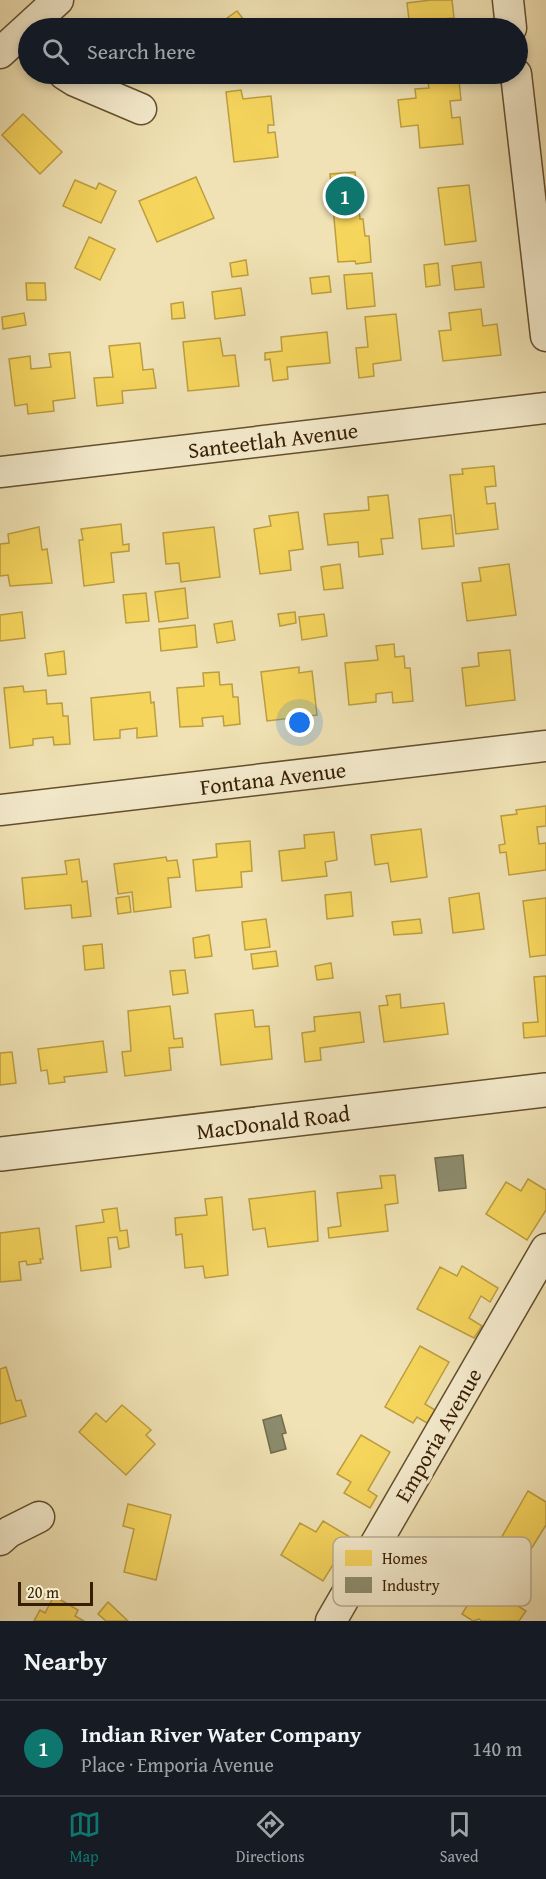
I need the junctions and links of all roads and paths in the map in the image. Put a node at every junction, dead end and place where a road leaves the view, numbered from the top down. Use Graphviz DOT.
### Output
graph roads {
  1 [pos="58,0"];
  2 [pos="508,0"];
  3 [pos="41,18"];
  4 [pos="510,18"];
  5 [pos="82,84"];
  6 [pos="517,84"];
  7 [pos="141,109"];
  8 [pos="546,336"];
  9 [pos="546,408"];
  10 [pos="0,472"];
  11 [pos="546,746"];
  12 [pos="0,810"];
  13 [pos="546,1090"];
  14 [pos="0,1154"];
  15 [pos="546,1249"];
  16 [pos="39,1517"];
  17 [pos="380,1537"];
  18 [pos="0,1540"];
  19 [pos="340,1606"];
  20 [pos="331,1621"];
  1 -- 3 [label="street"];
  2 -- 4 [label="street"];
  5 -- 7 [label="street"];
  6 -- 8 [label="street"];
  9 -- 10 [label="street, Santeetlah Avenue"];
  11 -- 12 [label="street, Fontana Avenue"];
  13 -- 14 [label="street, MacDonald Road"];
  15 -- 17 [label="street, Emporia Avenue"];
  16 -- 18 [label="street"];
  19 -- 20 [label="street, Emporia Avenue"];
}
